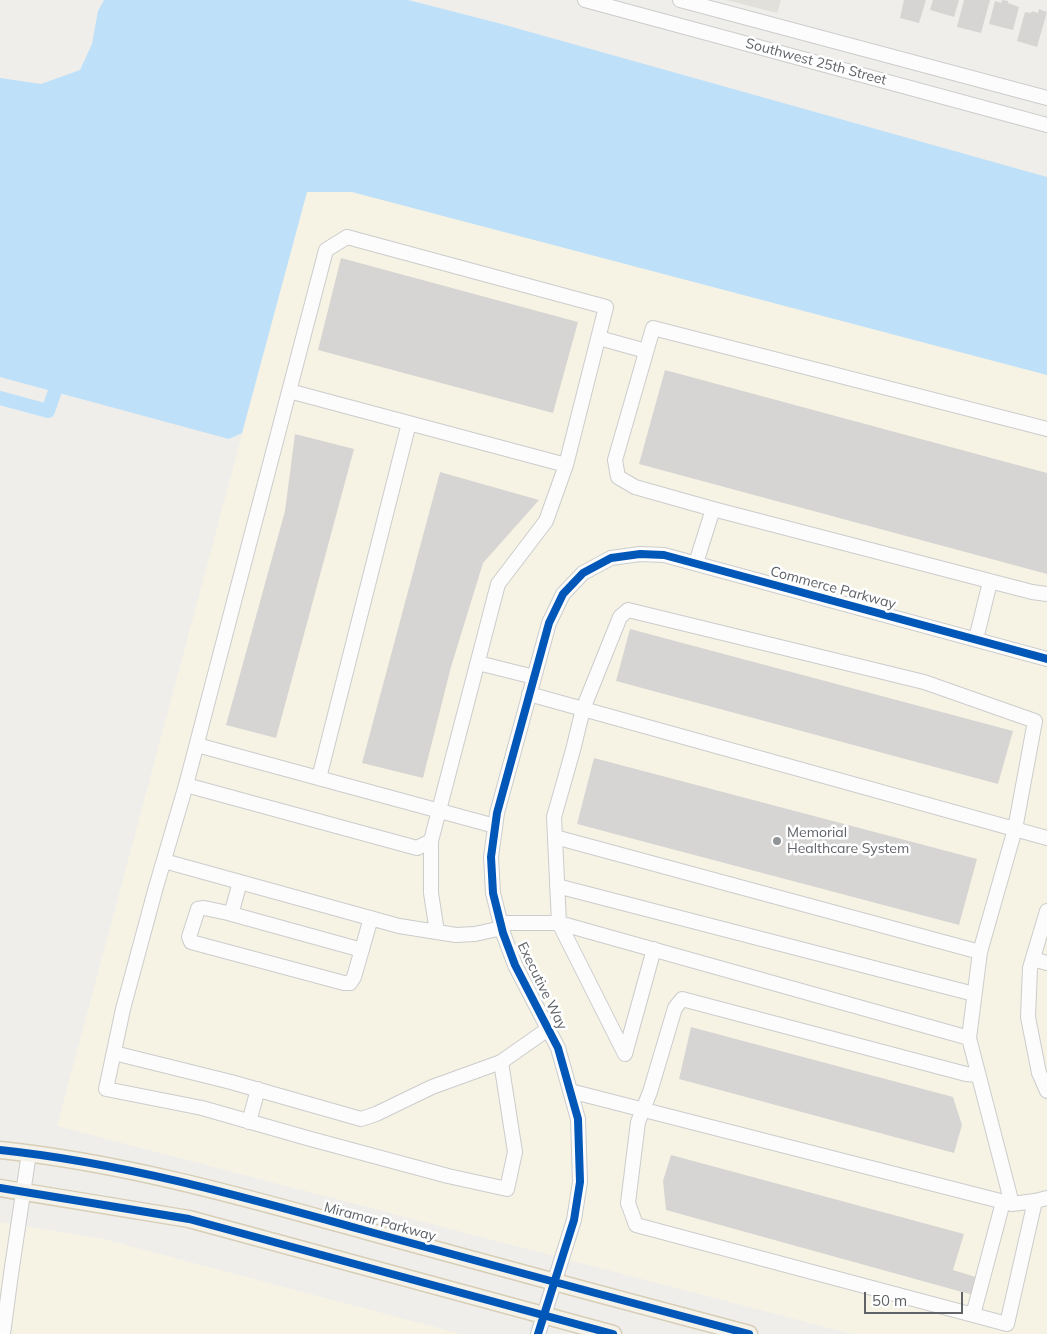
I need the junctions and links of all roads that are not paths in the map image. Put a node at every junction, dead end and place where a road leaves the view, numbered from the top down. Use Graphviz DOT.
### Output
graph roads {
  1 [pos="585,0"];
  2 [pos="680,0"];
  3 [pos="1047,98"];
  4 [pos="1047,125"];
  5 [pos="599,338"];
  6 [pos="646,351"];
  7 [pos="289,391"];
  8 [pos="408,423"];
  9 [pos="1047,429"];
  10 [pos="566,465"];
  11 [pos="713,509"];
  12 [pos="612,558"];
  13 [pos="696,563"];
  14 [pos="990,582"];
  15 [pos="1047,594"];
  16 [pos="976,640"];
  17 [pos="1047,659"];
  18 [pos="478,663"];
  19 [pos="534,677"];
  20 [pos="530,694"];
  21 [pos="583,709"];
  22 [pos="197,745"];
  23 [pos="319,778"];
  24 [pos="186,785"];
  25 [pos="440,811"];
  26 [pos="495,826"];
  27 [pos="1015,829"];
  28 [pos="555,838"];
  29 [pos="1047,838"];
  30 [pos="431,842"];
  31 [pos="164,861"];
  32 [pos="240,882"];
  33 [pos="557,886"];
  34 [pos="1047,911"];
  35 [pos="228,914"];
  36 [pos="370,918"];
  37 [pos="559,923"];
  38 [pos="501,926"];
  39 [pos="437,932"];
  40 [pos="654,949"];
  41 [pos="362,950"];
  42 [pos="980,952"];
  43 [pos="1033,960"];
  44 [pos="1047,963"];
  45 [pos="974,994"];
  46 [pos="548,1029"];
  47 [pos="968,1038"];
  48 [pos="114,1052"];
  49 [pos="501,1062"];
  50 [pos="978,1075"];
  51 [pos="258,1089"];
  52 [pos="570,1091"];
  53 [pos="1047,1091"];
  54 [pos="643,1110"];
  55 [pos="249,1122"];
  56 [pos="0,1150"];
  57 [pos="30,1153"];
  58 [pos="0,1188"];
  59 [pos="24,1192"];
  60 [pos="1041,1200"];
  61 [pos="1007,1203"];
  62 [pos="555,1282"];
  63 [pos="544,1315"];
  64 [pos="973,1315"];
  65 [pos="3,1334"];
  66 [pos="538,1334"];
  67 [pos="613,1334"];
  68 [pos="749,1334"];
  1 -- 4 [label="street, Southwest 25th Street"];
  2 -- 3 [label="street, Southwest 25th Street"];
  5 -- 6 [label="street"];
  5 -- 7 [label="street"];
  5 -- 10 [label="street"];
  6 -- 9 [label="street"];
  6 -- 11 [label="street"];
  7 -- 8 [label="street"];
  7 -- 22 [label="street"];
  8 -- 10 [label="street"];
  8 -- 23 [label="street"];
  10 -- 18 [label="street"];
  11 -- 13 [label="street"];
  11 -- 14 [label="street"];
  12 -- 13 [label="street, Commerce Parkway"];
  12 -- 19 [label="street, Executive Way"];
  13 -- 16 [label="street, Commerce Parkway"];
  14 -- 15 [label="street"];
  14 -- 16 [label="street"];
  16 -- 17 [label="street, Commerce Parkway"];
  18 -- 19 [label="street"];
  18 -- 25 [label="street"];
  19 -- 20 [label="street, Executive Way"];
  20 -- 21 [label="street"];
  20 -- 26 [label="street, Executive Way"];
  21 -- 27 [label="street"];
  21 -- 27 [label="street"];
  21 -- 28 [label="street"];
  22 -- 23 [label="street"];
  22 -- 24 [label="street"];
  23 -- 25 [label="street"];
  24 -- 30 [label="street"];
  24 -- 31 [label="street"];
  25 -- 26 [label="street"];
  25 -- 30 [label="street"];
  26 -- 38 [label="street, Executive Way"];
  27 -- 29 [label="street"];
  27 -- 42 [label="street"];
  28 -- 33 [label="street"];
  28 -- 42 [label="street"];
  30 -- 39 [label="street"];
  31 -- 32 [label="street"];
  31 -- 48 [label="street"];
  32 -- 35 [label="street"];
  32 -- 36 [label="street"];
  33 -- 37 [label="street"];
  33 -- 45 [label="street"];
  34 -- 43 [label="street"];
  35 -- 41 [label="street"];
  35 -- 41 [label="street"];
  36 -- 39 [label="street"];
  36 -- 41 [label="street"];
  37 -- 38 [label="street"];
  37 -- 40 [label="street"];
  37 -- 40 [label="street"];
  38 -- 39 [label="street"];
  38 -- 46 [label="street, Executive Way"];
  40 -- 47 [label="street"];
  42 -- 45 [label="street"];
  43 -- 44 [label="street"];
  43 -- 53 [label="street"];
  45 -- 47 [label="street"];
  46 -- 49 [label="street"];
  46 -- 52 [label="street, Executive Way"];
  47 -- 50 [label="street"];
  48 -- 51 [label="street"];
  48 -- 55 [label="street"];
  49 -- 51 [label="street"];
  49 -- 55 [label="street"];
  50 -- 54 [label="street"];
  50 -- 61 [label="street"];
  51 -- 55 [label="street"];
  52 -- 54 [label="street"];
  52 -- 62 [label="street, Executive Way"];
  54 -- 61 [label="street"];
  54 -- 64 [label="street"];
  56 -- 57 [label="main road, Miramar Parkway"];
  57 -- 59 [label="street"];
  57 -- 62 [label="main road, Miramar Parkway"];
  58 -- 59 [label="main road"];
  59 -- 63 [label="main road"];
  59 -- 65 [label="street"];
  60 -- 61 [label="street"];
  60 -- 64 [label="street"];
  61 -- 64 [label="street"];
  62 -- 63 [label="street, Executive Way"];
  62 -- 68 [label="main road, Miramar Parkway"];
  63 -- 66 [label="street, Executive Way"];
  63 -- 67 [label="main road"];
}
